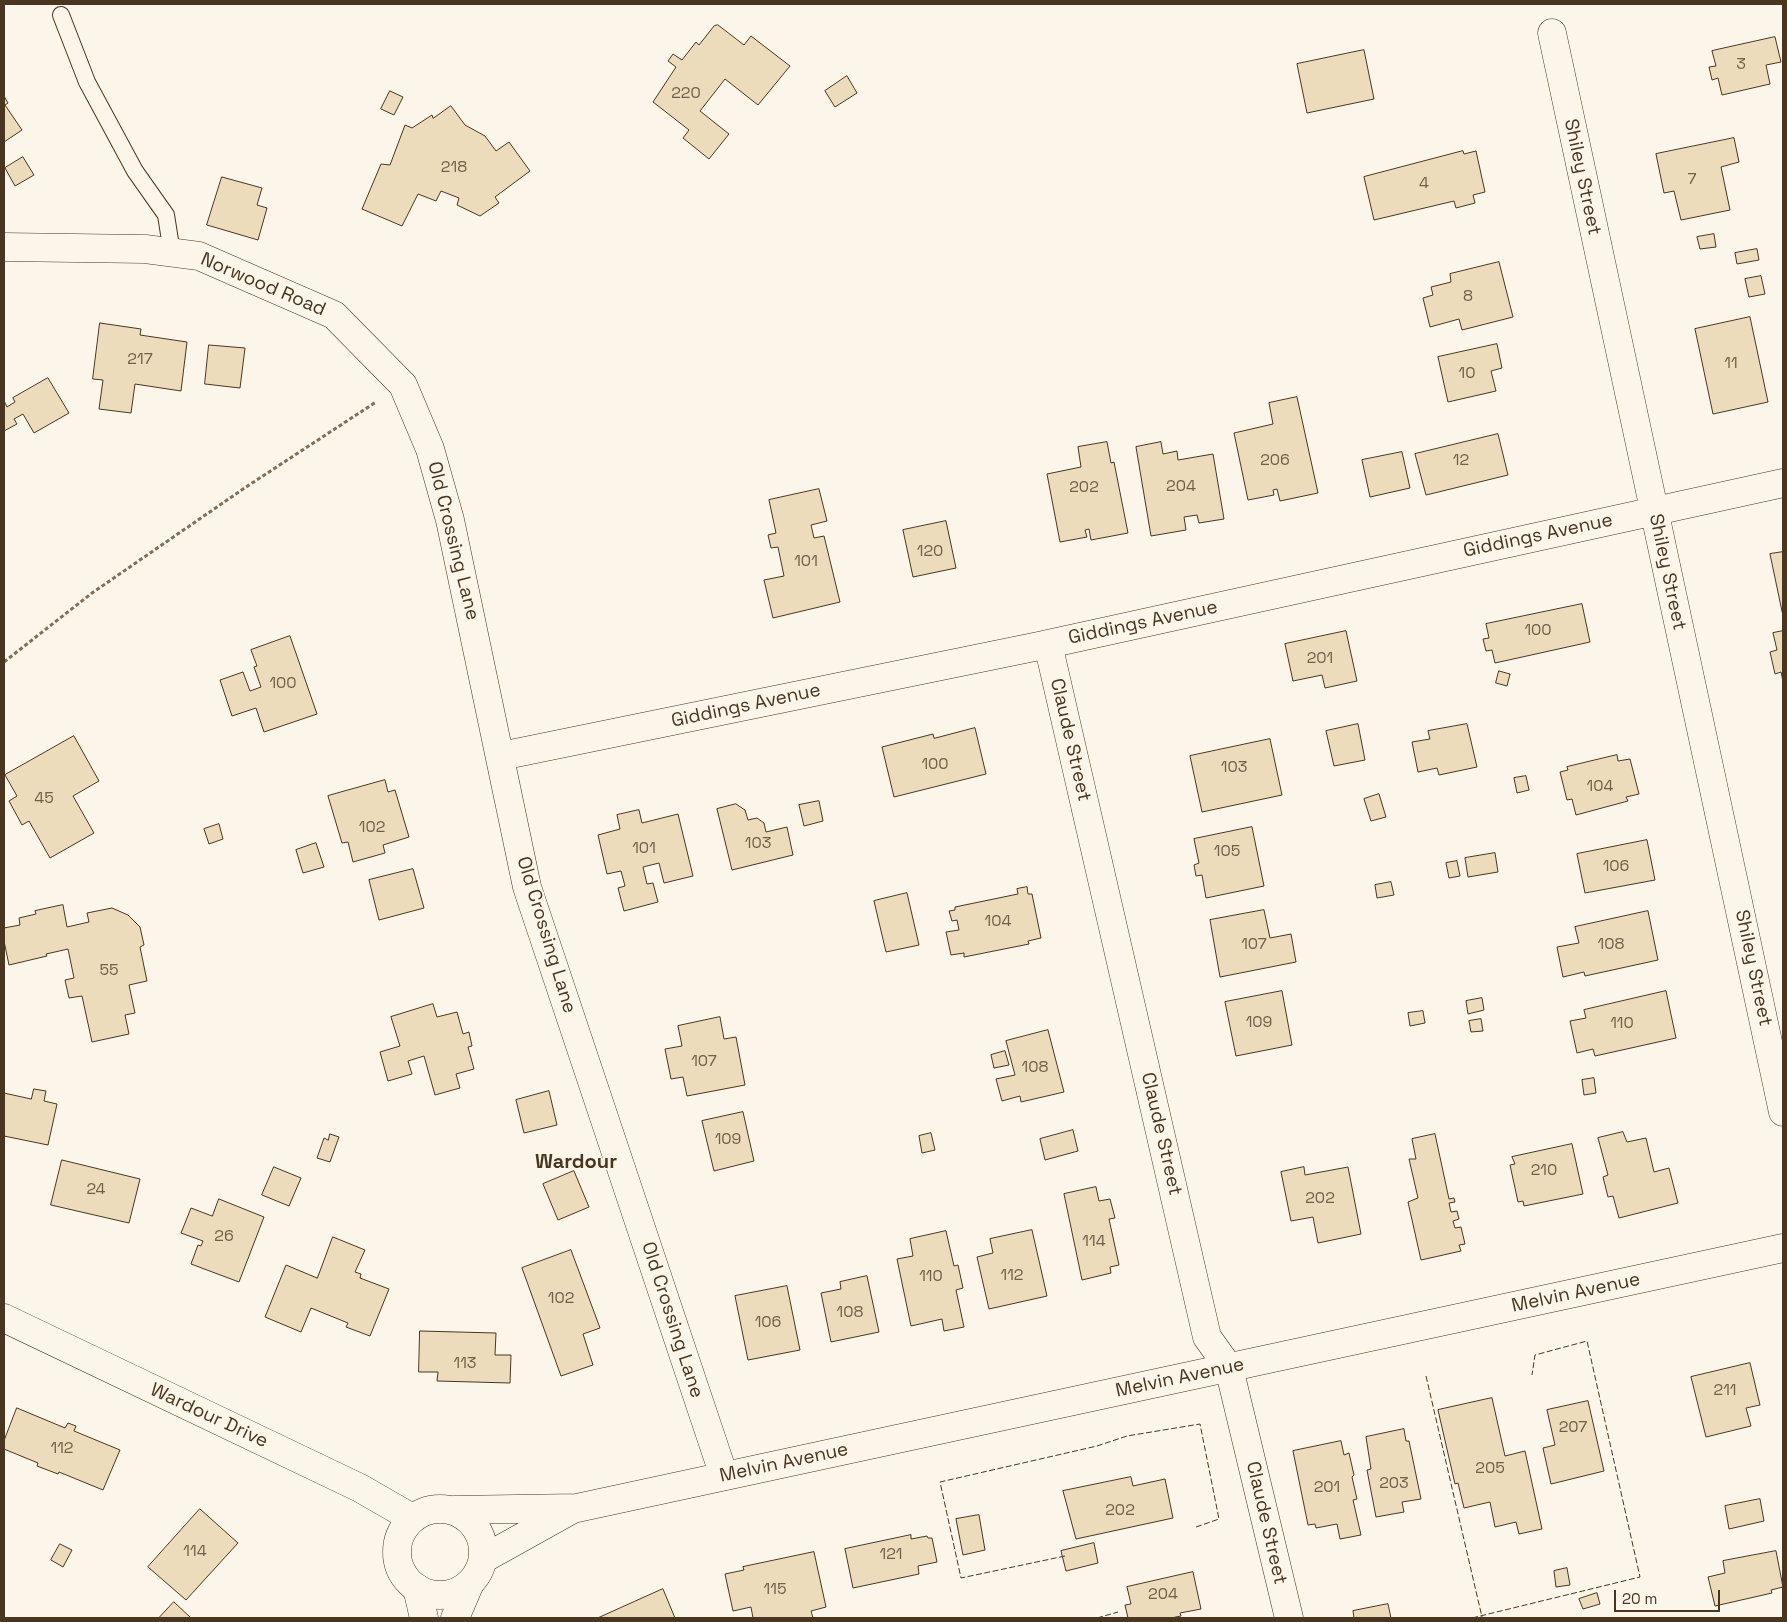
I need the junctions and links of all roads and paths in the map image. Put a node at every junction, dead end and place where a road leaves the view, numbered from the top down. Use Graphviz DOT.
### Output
graph roads {
  1 [pos="61,15"];
  2 [pos="1552,33"];
  3 [pos="4,247"];
  4 [pos="172,253"];
  5 [pos="403,384"];
  6 [pos="1783,483"];
  7 [pos="1654,511"];
  8 [pos="1048,644"];
  9 [pos="4,662"];
  10 [pos="501,756"];
  11 [pos="1783,1112"];
  12 [pos="1783,1248"];
  13 [pos="4,1318"];
  14 [pos="1229,1368"];
  15 [pos="724,1476"];
  16 [pos="576,1508"];
  17 [pos="454,1510"];
  18 [pos="412,1518"];
  19 [pos="483,1558"];
  20 [pos="470,1583"];
  21 [pos="417,1588"];
  22 [pos="424,1618"];
  23 [pos="455,1618"];
  24 [pos="1289,1618"];
  1 -- 4 [label="lane"];
  2 -- 7 [label="street, Shiley Street"];
  3 -- 4 [label="street, Norwood Road"];
  4 -- 5 [label="street, Norwood Road"];
  5 -- 9 [label="path"];
  5 -- 10 [label="street, Old Crossing Lane"];
  6 -- 7 [label="street, Giddings Avenue"];
  7 -- 8 [label="street, Giddings Avenue"];
  7 -- 11 [label="street, Shiley Street"];
  8 -- 10 [label="street, Giddings Avenue"];
  8 -- 14 [label="street, Claude Street"];
  10 -- 15 [label="street, Old Crossing Lane"];
  12 -- 14 [label="street, Melvin Avenue"];
  13 -- 18 [label="street, Wardour Drive"];
  14 -- 15 [label="street, Melvin Avenue"];
  14 -- 24 [label="street, Claude Street"];
  15 -- 16 [label="street, Melvin Avenue"];
  16 -- 17 [label="street, Melvin Avenue"];
  16 -- 19 [label="street, Melvin Avenue"];
  17 -- 18 [label="street"];
  17 -- 19 [label="street"];
  18 -- 21 [label="street"];
  19 -- 20 [label="street"];
  20 -- 21 [label="street"];
  20 -- 23 [label="street"];
  21 -- 22 [label="street"];
}
